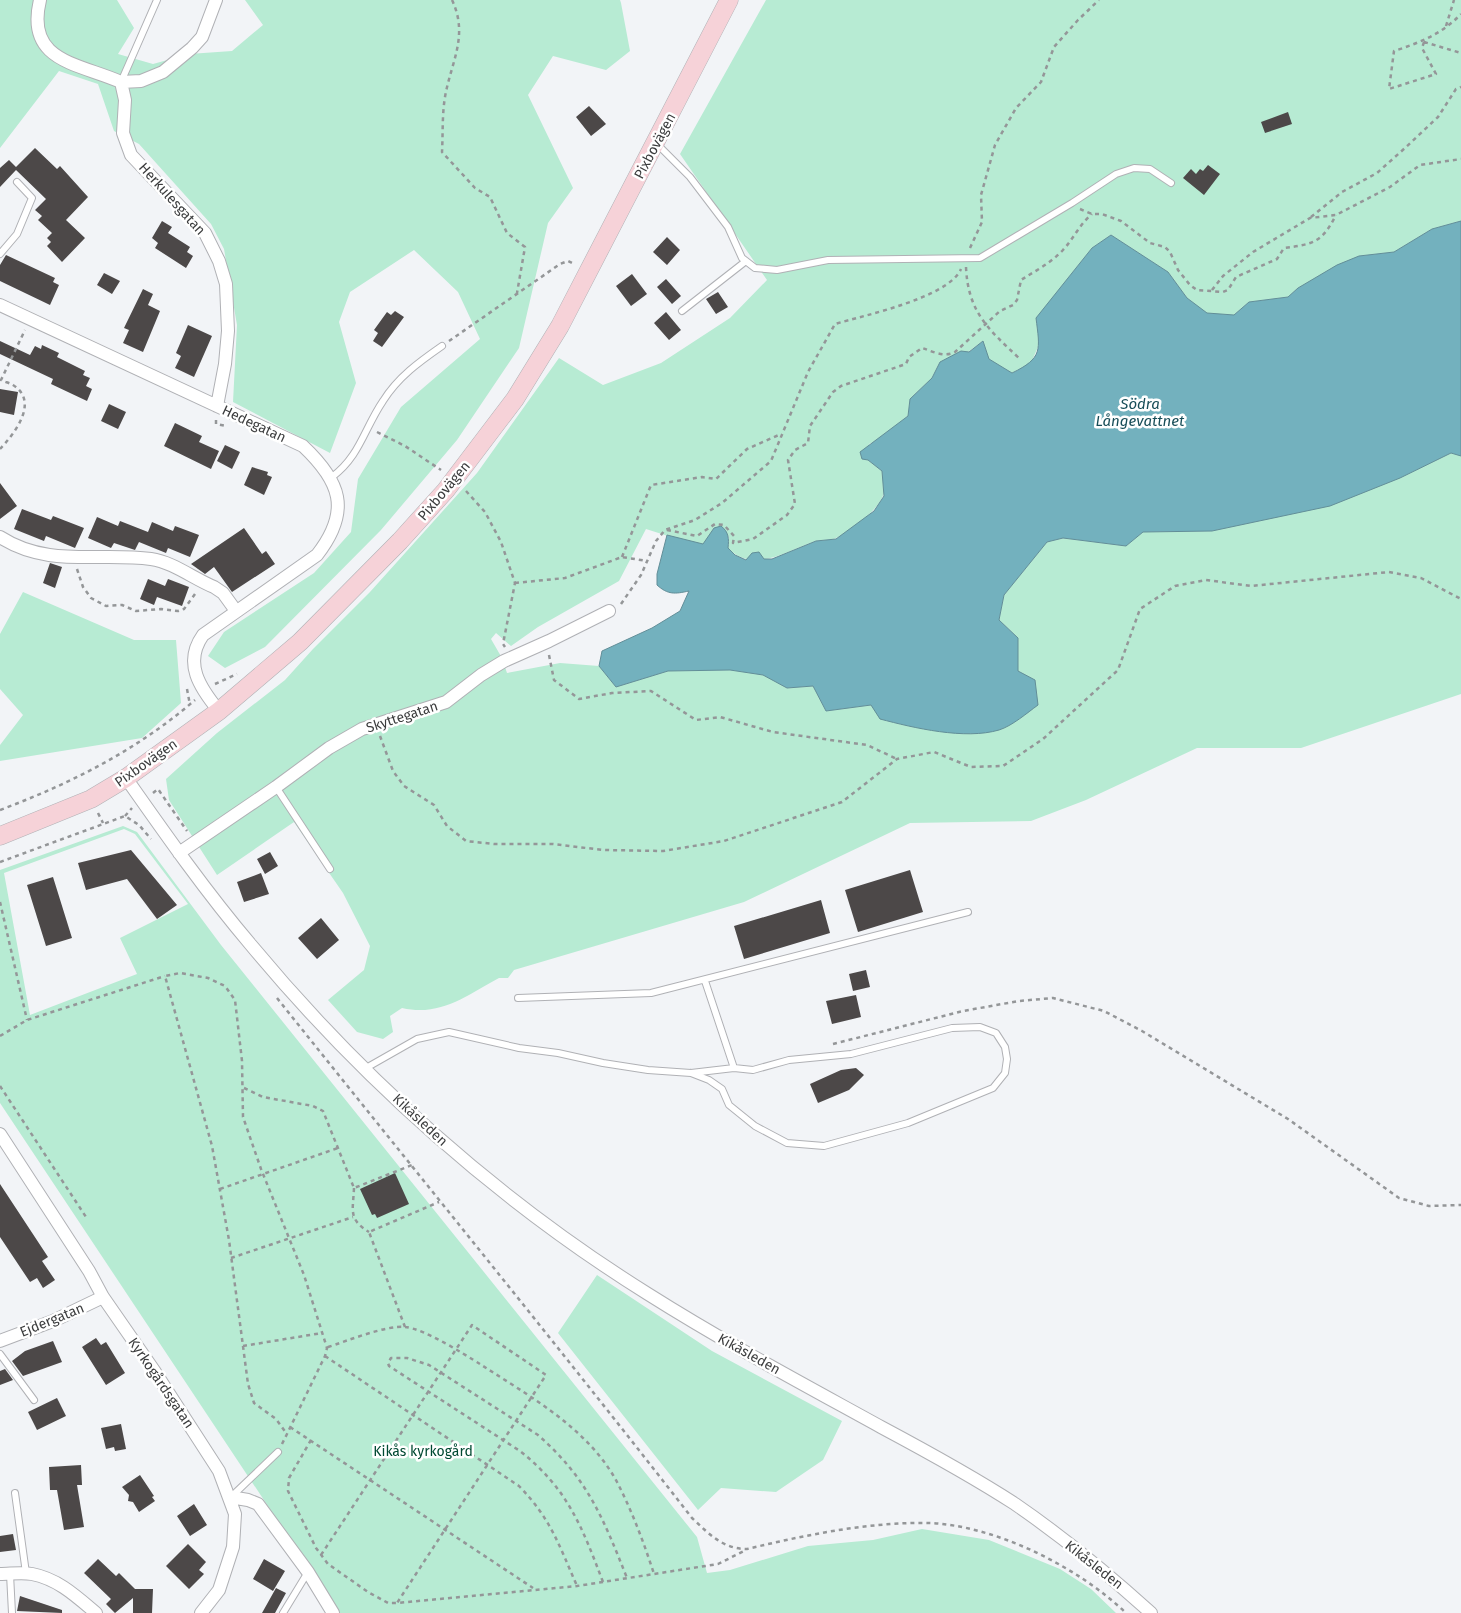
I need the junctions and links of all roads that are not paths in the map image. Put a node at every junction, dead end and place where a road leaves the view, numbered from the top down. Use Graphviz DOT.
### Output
graph roads {
  1 [pos="40,0"];
  2 [pos="157,0"];
  3 [pos="216,0"];
  4 [pos="729,0"];
  5 [pos="121,82"];
  6 [pos="656,143"];
  7 [pos="18,182"];
  8 [pos="1171,183"];
  9 [pos="0,254"];
  10 [pos="746,261"];
  11 [pos="0,305"];
  12 [pos="682,311"];
  13 [pos="442,346"];
  14 [pos="217,406"];
  15 [pos="332,477"];
  16 [pos="0,536"];
  17 [pos="236,611"];
  18 [pos="609,611"];
  19 [pos="219,712"];
  20 [pos="126,778"];
  21 [pos="276,787"];
  22 [pos="0,836"];
  23 [pos="179,853"];
  24 [pos="330,869"];
  25 [pos="968,912"];
  26 [pos="705,981"];
  27 [pos="518,998"];
  28 [pos="366,1068"];
  29 [pos="734,1068"];
  30 [pos="692,1073"];
  31 [pos="0,1134"];
  32 [pos="103,1297"];
  33 [pos="0,1341"];
  34 [pos="0,1354"];
  35 [pos="34,1400"];
  36 [pos="278,1452"];
  37 [pos="16,1493"];
  38 [pos="230,1498"];
  39 [pos="308,1572"];
  40 [pos="26,1573"];
  41 [pos="5,1574"];
  42 [pos="12,1613"];
  43 [pos="96,1613"];
  44 [pos="201,1613"];
  45 [pos="284,1613"];
  46 [pos="333,1613"];
  47 [pos="1151,1613"];
  1 -- 5 [label="street"];
  2 -- 5 [label="lane"];
  3 -- 5 [label="street"];
  4 -- 6 [label="street, Pixbovägen"];
  5 -- 14 [label="street, Herkulesgatan"];
  6 -- 10 [label="lane"];
  6 -- 19 [label="street, Pixbovägen"];
  7 -- 9 [label="lane"];
  8 -- 10 [label="lane"];
  10 -- 12 [label="lane"];
  11 -- 14 [label="street, Hedegatan"];
  13 -- 15 [label="lane"];
  14 -- 15 [label="street, Hedegatan"];
  15 -- 17 [label="street"];
  16 -- 17 [label="street"];
  17 -- 19 [label="street"];
  18 -- 21 [label="street, Skyttegatan"];
  19 -- 20 [label="street, Pixbovägen"];
  20 -- 22 [label="street, Pixbovägen"];
  20 -- 23 [label="street, Kikåsleden"];
  21 -- 23 [label="street, Skyttegatan"];
  21 -- 24 [label="lane"];
  23 -- 28 [label="street, Kikåsleden"];
  25 -- 26 [label="lane"];
  26 -- 27 [label="lane"];
  26 -- 29 [label="lane"];
  28 -- 30 [label="lane"];
  28 -- 47 [label="street, Kikåsleden"];
  29 -- 30 [label="lane"];
  29 -- 30 [label="lane"];
  31 -- 32 [label="street, Kyrkogårdsgatan"];
  32 -- 33 [label="street, Ejdergatan"];
  32 -- 38 [label="street, Kyrkogårdsgatan"];
  34 -- 35 [label="lane"];
  36 -- 38 [label="lane"];
  37 -- 40 [label="lane"];
  38 -- 39 [label="street"];
  38 -- 44 [label="street, Kyrkogårdsgatan"];
  39 -- 45 [label="lane"];
  39 -- 46 [label="street"];
  40 -- 41 [label="street"];
  40 -- 43 [label="street"];
  41 -- 42 [label="lane"];
}
